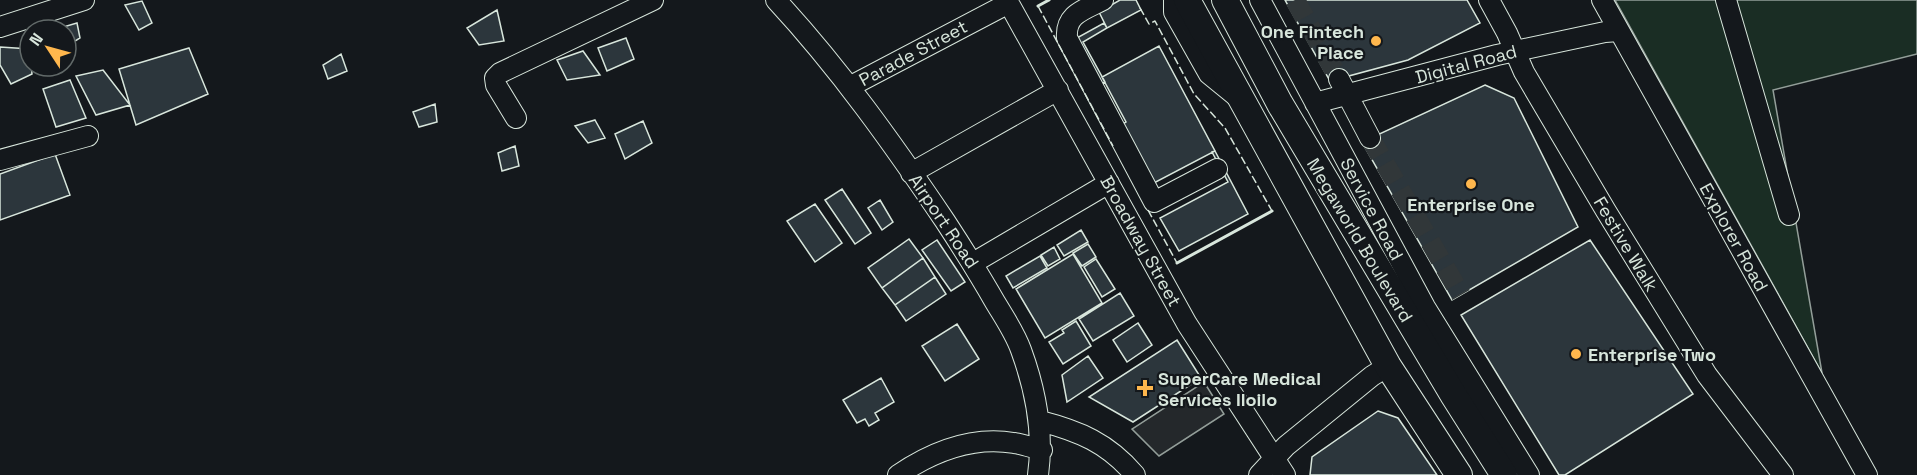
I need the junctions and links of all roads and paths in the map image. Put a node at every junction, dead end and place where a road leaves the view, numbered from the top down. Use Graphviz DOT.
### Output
graph roads {
  1 [pos="84,0"];
  2 [pos="653,0"];
  3 [pos="776,0"];
  4 [pos="1103,0"];
  5 [pos="1174,0"];
  6 [pos="1187,0"];
  7 [pos="1225,0"];
  8 [pos="1260,0"];
  9 [pos="1489,0"];
  10 [pos="1602,0"];
  11 [pos="1726,0"];
  12 [pos="1008,1"];
  13 [pos="0,27"];
  14 [pos="1618,30"];
  15 [pos="1515,51"];
  16 [pos="849,87"];
  17 [pos="1343,87"];
  18 [pos="1058,90"];
  19 [pos="1244,102"];
  20 [pos="1315,103"];
  21 [pos="516,118"];
  22 [pos="88,136"];
  23 [pos="1370,138"];
  24 [pos="0,160"];
  25 [pos="1217,169"];
  26 [pos="911,173"];
  27 [pos="1109,183"];
  28 [pos="1154,202"];
  29 [pos="1790,215"];
  30 [pos="1128,216"];
  31 [pos="973,263"];
  32 [pos="1388,366"];
  33 [pos="1040,421"];
  34 [pos="1042,450"];
  35 [pos="1274,458"];
  36 [pos="898,475"];
  37 [pos="1038,475"];
  38 [pos="1135,475"];
  39 [pos="1259,475"];
  40 [pos="1285,475"];
  41 [pos="1459,475"];
  42 [pos="1504,475"];
  43 [pos="1530,475"];
  44 [pos="1783,475"];
  45 [pos="1867,475"];
  1 -- 13 [label="street"];
  2 -- 21 [label="street"];
  3 -- 16 [label="street, Airport Road"];
  4 -- 28 [label="street"];
  5 -- 19 [label="street"];
  6 -- 19 [label="main road, Megaworld Boulevard"];
  7 -- 42 [label="main road, Megaworld Boulevard"];
  8 -- 20 [label="street, Service Road"];
  9 -- 15 [label="street, Festive Walk"];
  10 -- 14 [label="street, Explorer Road"];
  11 -- 29 [label="street"];
  12 -- 16 [label="street, Parade Street"];
  12 -- 18 [label="street, Broadway Street"];
  14 -- 15 [label="street, Digital Road"];
  14 -- 45 [label="street, Explorer Road"];
  15 -- 17 [label="street, Digital Road"];
  15 -- 44 [label="street, Festive Walk"];
  16 -- 26 [label="street, Airport Road"];
  17 -- 20 [label="street, Digital Road"];
  17 -- 23 [label="street"];
  18 -- 26 [label="street"];
  18 -- 27 [label="street, Broadway Street"];
  19 -- 32 [label="main road, Megaworld Boulevard"];
  20 -- 43 [label="street, Service Road"];
  22 -- 24 [label="street"];
  25 -- 28 [label="street"];
  26 -- 31 [label="street, Airport Road"];
  27 -- 30 [label="street, Broadway Street"];
  27 -- 31 [label="street"];
  28 -- 30 [label="street"];
  30 -- 35 [label="street, Broadway Street"];
  31 -- 33 [label="street, Airport Road"];
  32 -- 35 [label="street"];
  32 -- 41 [label="main road, Megaworld Boulevard"];
  33 -- 34 [label="street, Airport Road"];
  33 -- 38 [label="street"];
  34 -- 36 [label="street"];
  34 -- 37 [label="street, Airport Road"];
  35 -- 39 [label="street"];
  35 -- 40 [label="street, Broadway Street"];
}
